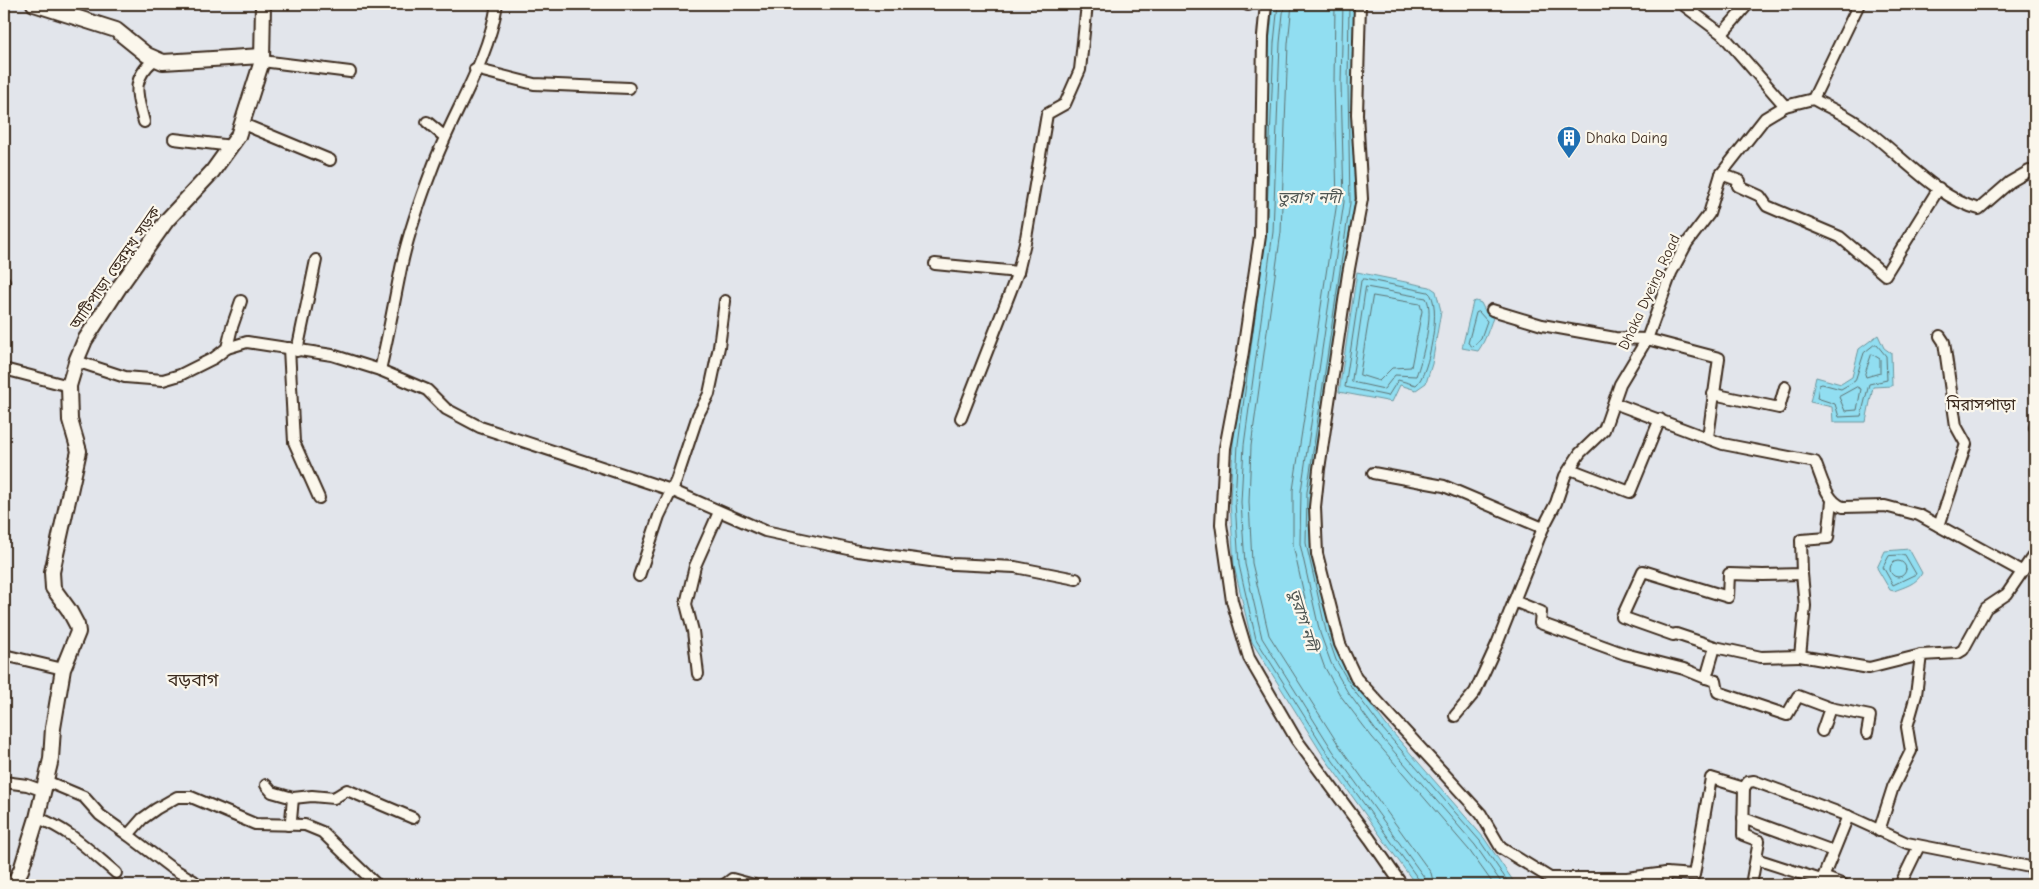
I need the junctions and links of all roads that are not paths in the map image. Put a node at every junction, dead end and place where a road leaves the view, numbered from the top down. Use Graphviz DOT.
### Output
graph roads {
  1 [pos="34,4"];
  2 [pos="263,4"];
  3 [pos="497,4"];
  4 [pos="1087,4"];
  5 [pos="1266,4"];
  6 [pos="1360,4"];
  7 [pos="1682,4"];
  8 [pos="1748,4"];
  9 [pos="1859,4"];
  10 [pos="1722,34"];
  11 [pos="262,59"];
  12 [pos="154,60"];
  13 [pos="475,69"];
  14 [pos="350,72"];
  15 [pos="629,88"];
  16 [pos="1813,99"];
  17 [pos="1785,106"];
  18 [pos="144,122"];
  19 [pos="427,122"];
  20 [pos="243,124"];
  21 [pos="446,137"];
  22 [pos="174,139"];
  23 [pos="232,146"];
  24 [pos="330,160"];
  25 [pos="2035,173"];
  26 [pos="1721,174"];
  27 [pos="1939,188"];
  28 [pos="316,260"];
  29 [pos="935,264"];
  30 [pos="1018,272"];
  31 [pos="725,301"];
  32 [pos="241,302"];
  33 [pos="1492,310"];
  34 [pos="1940,336"];
  35 [pos="1647,339"];
  36 [pos="227,348"];
  37 [pos="293,350"];
  38 [pos="76,361"];
  39 [pos="4,369"];
  40 [pos="380,370"];
  41 [pos="69,386"];
  42 [pos="1785,387"];
  43 [pos="1713,394"];
  44 [pos="1614,403"];
  45 [pos="961,418"];
  46 [pos="1660,419"];
  47 [pos="1708,437"];
  48 [pos="1570,469"];
  49 [pos="1373,473"];
  50 [pos="671,490"];
  51 [pos="319,498"];
  52 [pos="1832,501"];
  53 [pos="719,512"];
  54 [pos="1939,526"];
  55 [pos="1543,528"];
  56 [pos="2035,553"];
  57 [pos="2021,571"];
  58 [pos="1802,574"];
  59 [pos="639,576"];
  60 [pos="1076,579"];
  61 [pos="1514,601"];
  62 [pos="1715,647"];
  63 [pos="4,656"];
  64 [pos="1800,656"];
  65 [pos="1922,656"];
  66 [pos="63,670"];
  67 [pos="698,674"];
  68 [pos="1706,678"];
  69 [pos="1830,708"];
  70 [pos="1455,716"];
  71 [pos="1822,731"];
  72 [pos="1867,733"];
  73 [pos="4,782"];
  74 [pos="266,785"];
  75 [pos="45,786"];
  76 [pos="1744,788"];
  77 [pos="293,798"];
  78 [pos="1848,816"];
  79 [pos="37,818"];
  80 [pos="413,818"];
  81 [pos="1743,818"];
  82 [pos="288,826"];
  83 [pos="1878,831"];
  84 [pos="128,835"];
  85 [pos="1919,846"];
  86 [pos="1834,851"];
  87 [pos="1756,859"];
  88 [pos="2035,868"];
  89 [pos="116,873"];
  90 [pos="1666,873"];
  91 [pos="194,881"];
  92 [pos="1821,881"];
  93 [pos="10,883"];
  94 [pos="377,885"];
  95 [pos="724,885"];
  96 [pos="754,885"];
  97 [pos="1402,885"];
  98 [pos="1666,885"];
  99 [pos="1751,885"];
  100 [pos="1844,885"];
  101 [pos="1900,885"];
  1 -- 12 [label="main road"];
  2 -- 11 [label="main road, আটিপাড়া তেরমুখ সড়ক"];
  3 -- 13 [label="street"];
  4 -- 30 [label="street"];
  5 -- 97 [label="street"];
  6 -- 90 [label="street"];
  7 -- 10 [label="street"];
  8 -- 10 [label="street"];
  9 -- 16 [label="street"];
  10 -- 17 [label="street"];
  11 -- 12 [label="main road"];
  11 -- 14 [label="street"];
  11 -- 20 [label="main road, আটিপাড়া তেরমুখ সড়ক"];
  12 -- 18 [label="street"];
  13 -- 15 [label="street"];
  13 -- 21 [label="street"];
  16 -- 17 [label="street, Dhaka Dyeing Road"];
  16 -- 27 [label="street"];
  17 -- 26 [label="street, Dhaka Dyeing Road"];
  19 -- 21 [label="street"];
  20 -- 23 [label="main road, আটিপাড়া তেরমুখ সড়ক"];
  20 -- 24 [label="street"];
  21 -- 40 [label="street"];
  22 -- 23 [label="street"];
  23 -- 38 [label="main road, আটিপাড়া তেরমুখ সড়ক"];
  25 -- 27 [label="street"];
  26 -- 27 [label="street"];
  26 -- 35 [label="street, Dhaka Dyeing Road"];
  28 -- 37 [label="street"];
  29 -- 30 [label="street"];
  30 -- 45 [label="street"];
  31 -- 50 [label="street"];
  32 -- 36 [label="street"];
  33 -- 35 [label="street"];
  34 -- 54 [label="street"];
  35 -- 43 [label="street"];
  35 -- 44 [label="street, Dhaka Dyeing Road"];
  36 -- 37 [label="street"];
  36 -- 38 [label="street"];
  37 -- 40 [label="street"];
  37 -- 51 [label="street"];
  38 -- 41 [label="main road, আটিপাড়া তেরমুখ সড়ক"];
  39 -- 41 [label="street"];
  40 -- 50 [label="street"];
  41 -- 66 [label="main road, আটিপাড়া তেরমুখ সড়ক"];
  42 -- 43 [label="street"];
  43 -- 47 [label="street"];
  44 -- 46 [label="street"];
  44 -- 48 [label="street, Dhaka Dyeing Road"];
  46 -- 47 [label="street"];
  46 -- 48 [label="street"];
  47 -- 52 [label="street"];
  48 -- 55 [label="street, Dhaka Dyeing Road"];
  49 -- 55 [label="street"];
  50 -- 53 [label="street"];
  50 -- 59 [label="street"];
  52 -- 54 [label="street"];
  52 -- 58 [label="street"];
  53 -- 60 [label="street"];
  53 -- 67 [label="street"];
  54 -- 57 [label="street"];
  55 -- 61 [label="street, Dhaka Dyeing Road"];
  56 -- 57 [label="street"];
  57 -- 65 [label="street"];
  58 -- 62 [label="street"];
  58 -- 64 [label="street"];
  61 -- 68 [label="street"];
  61 -- 70 [label="street, Dhaka Dyeing Road"];
  62 -- 64 [label="street"];
  62 -- 68 [label="street"];
  63 -- 66 [label="street"];
  64 -- 65 [label="street"];
  65 -- 83 [label="street"];
  66 -- 75 [label="main road, আটিপাড়া তেরমুখ সড়ক"];
  68 -- 69 [label="street"];
  69 -- 71 [label="street"];
  69 -- 72 [label="street"];
  73 -- 75 [label="street"];
  74 -- 77 [label="street"];
  75 -- 79 [label="main road, আটিপাড়া তেরমুখ সড়ক"];
  75 -- 84 [label="street"];
  76 -- 78 [label="street"];
  76 -- 81 [label="street"];
  76 -- 90 [label="street"];
  77 -- 80 [label="street"];
  77 -- 82 [label="street"];
  78 -- 83 [label="street"];
  78 -- 86 [label="street"];
  79 -- 89 [label="street"];
  79 -- 93 [label="main road, আটিপাড়া তেরমুখ সড়ক"];
  81 -- 86 [label="street"];
  81 -- 87 [label="street"];
  82 -- 84 [label="street"];
  82 -- 94 [label="street"];
  83 -- 85 [label="street"];
  84 -- 91 [label="street"];
  85 -- 88 [label="street"];
  85 -- 101 [label="street"];
  86 -- 92 [label="street"];
  87 -- 92 [label="street"];
  87 -- 99 [label="street"];
  90 -- 98 [label="street"];
  92 -- 100 [label="street"];
  95 -- 96 [label="street"];
}
